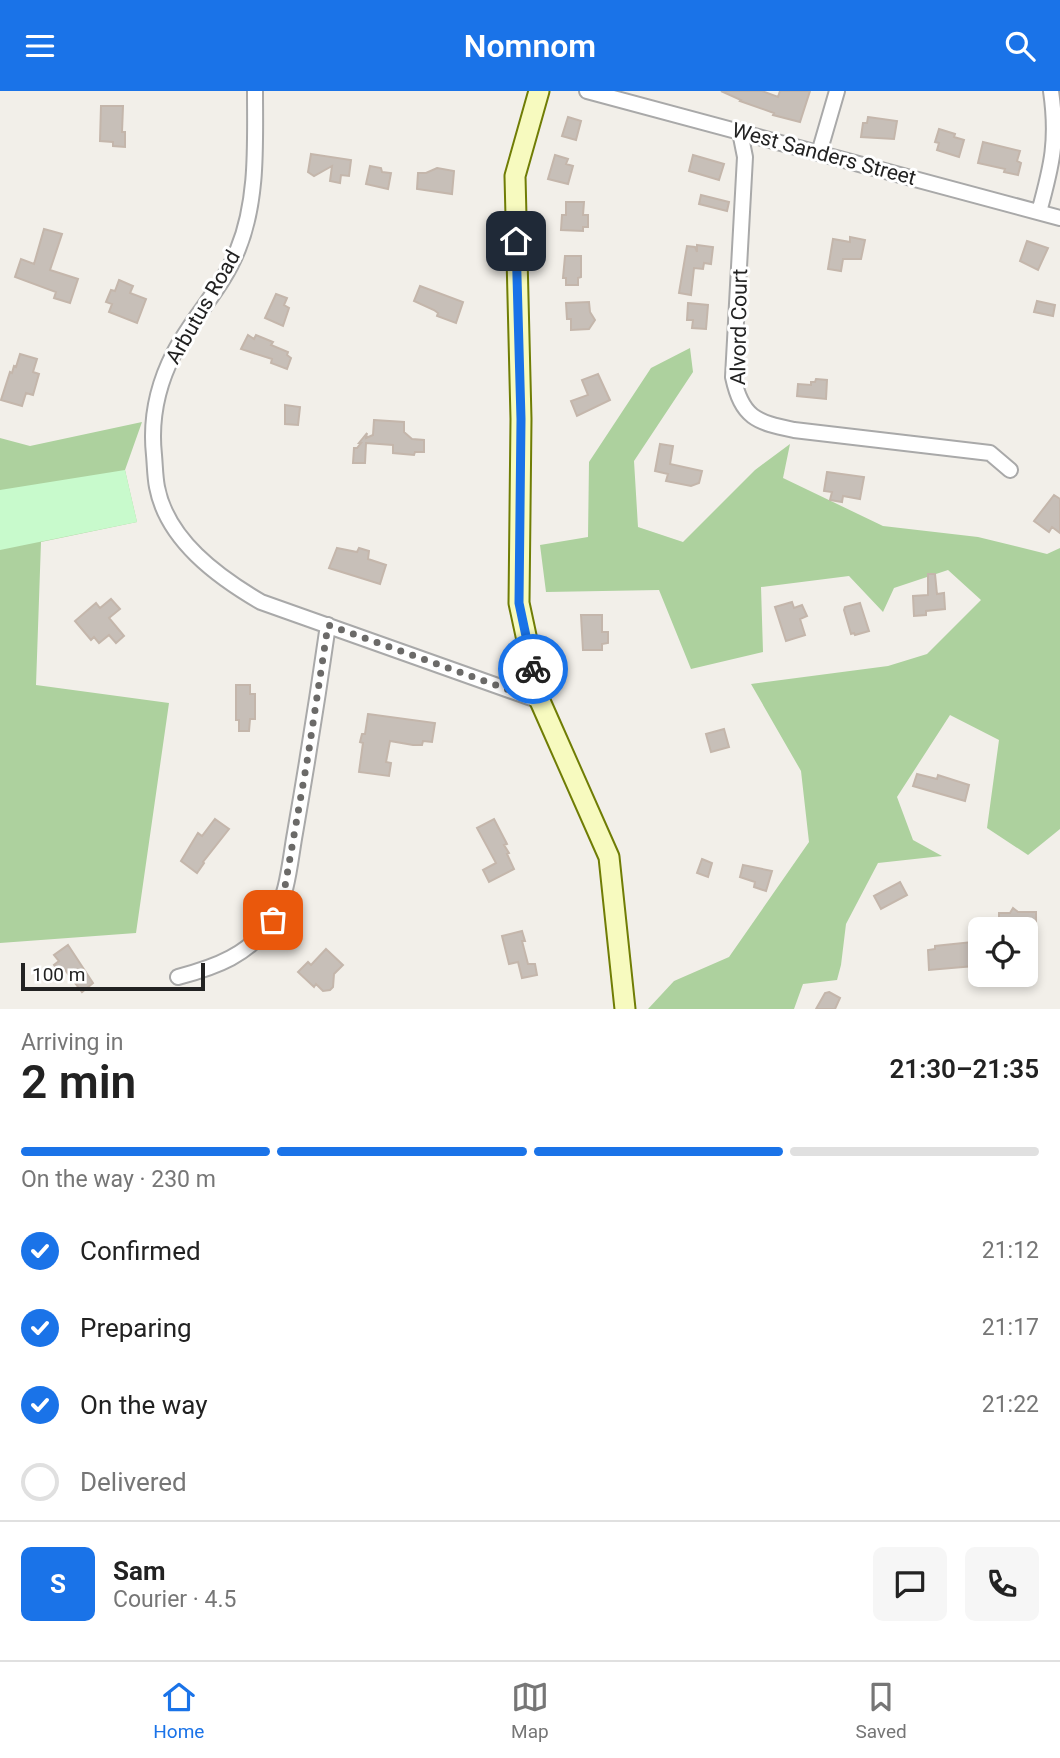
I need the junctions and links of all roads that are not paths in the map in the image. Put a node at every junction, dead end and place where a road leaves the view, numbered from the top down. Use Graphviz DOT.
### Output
graph roads {
  1 [pos="255,91"];
  2 [pos="539,91"];
  3 [pos="587,91"];
  4 [pos="837,91"];
  5 [pos="1051,91"];
  6 [pos="740,132"];
  7 [pos="819,153"];
  8 [pos="1039,212"];
  9 [pos="1060,218"];
  10 [pos="1010,470"];
  11 [pos="328,625"];
  12 [pos="540,701"];
  13 [pos="178,977"];
  14 [pos="625,1009"];
  1 -- 11 [label="street, Arbutus Road"];
  2 -- 12 [label="main road"];
  3 -- 6 [label="street, West Sanders Street"];
  4 -- 7 [label="street"];
  5 -- 8 [label="street"];
  6 -- 7 [label="street, West Sanders Street"];
  6 -- 10 [label="street, Alvord Court"];
  7 -- 8 [label="street, West Sanders Street"];
  8 -- 9 [label="street, West Sanders Street"];
  11 -- 12 [label="street, Arbutus Road"];
  11 -- 13 [label="street"];
  12 -- 14 [label="main road"];
}
